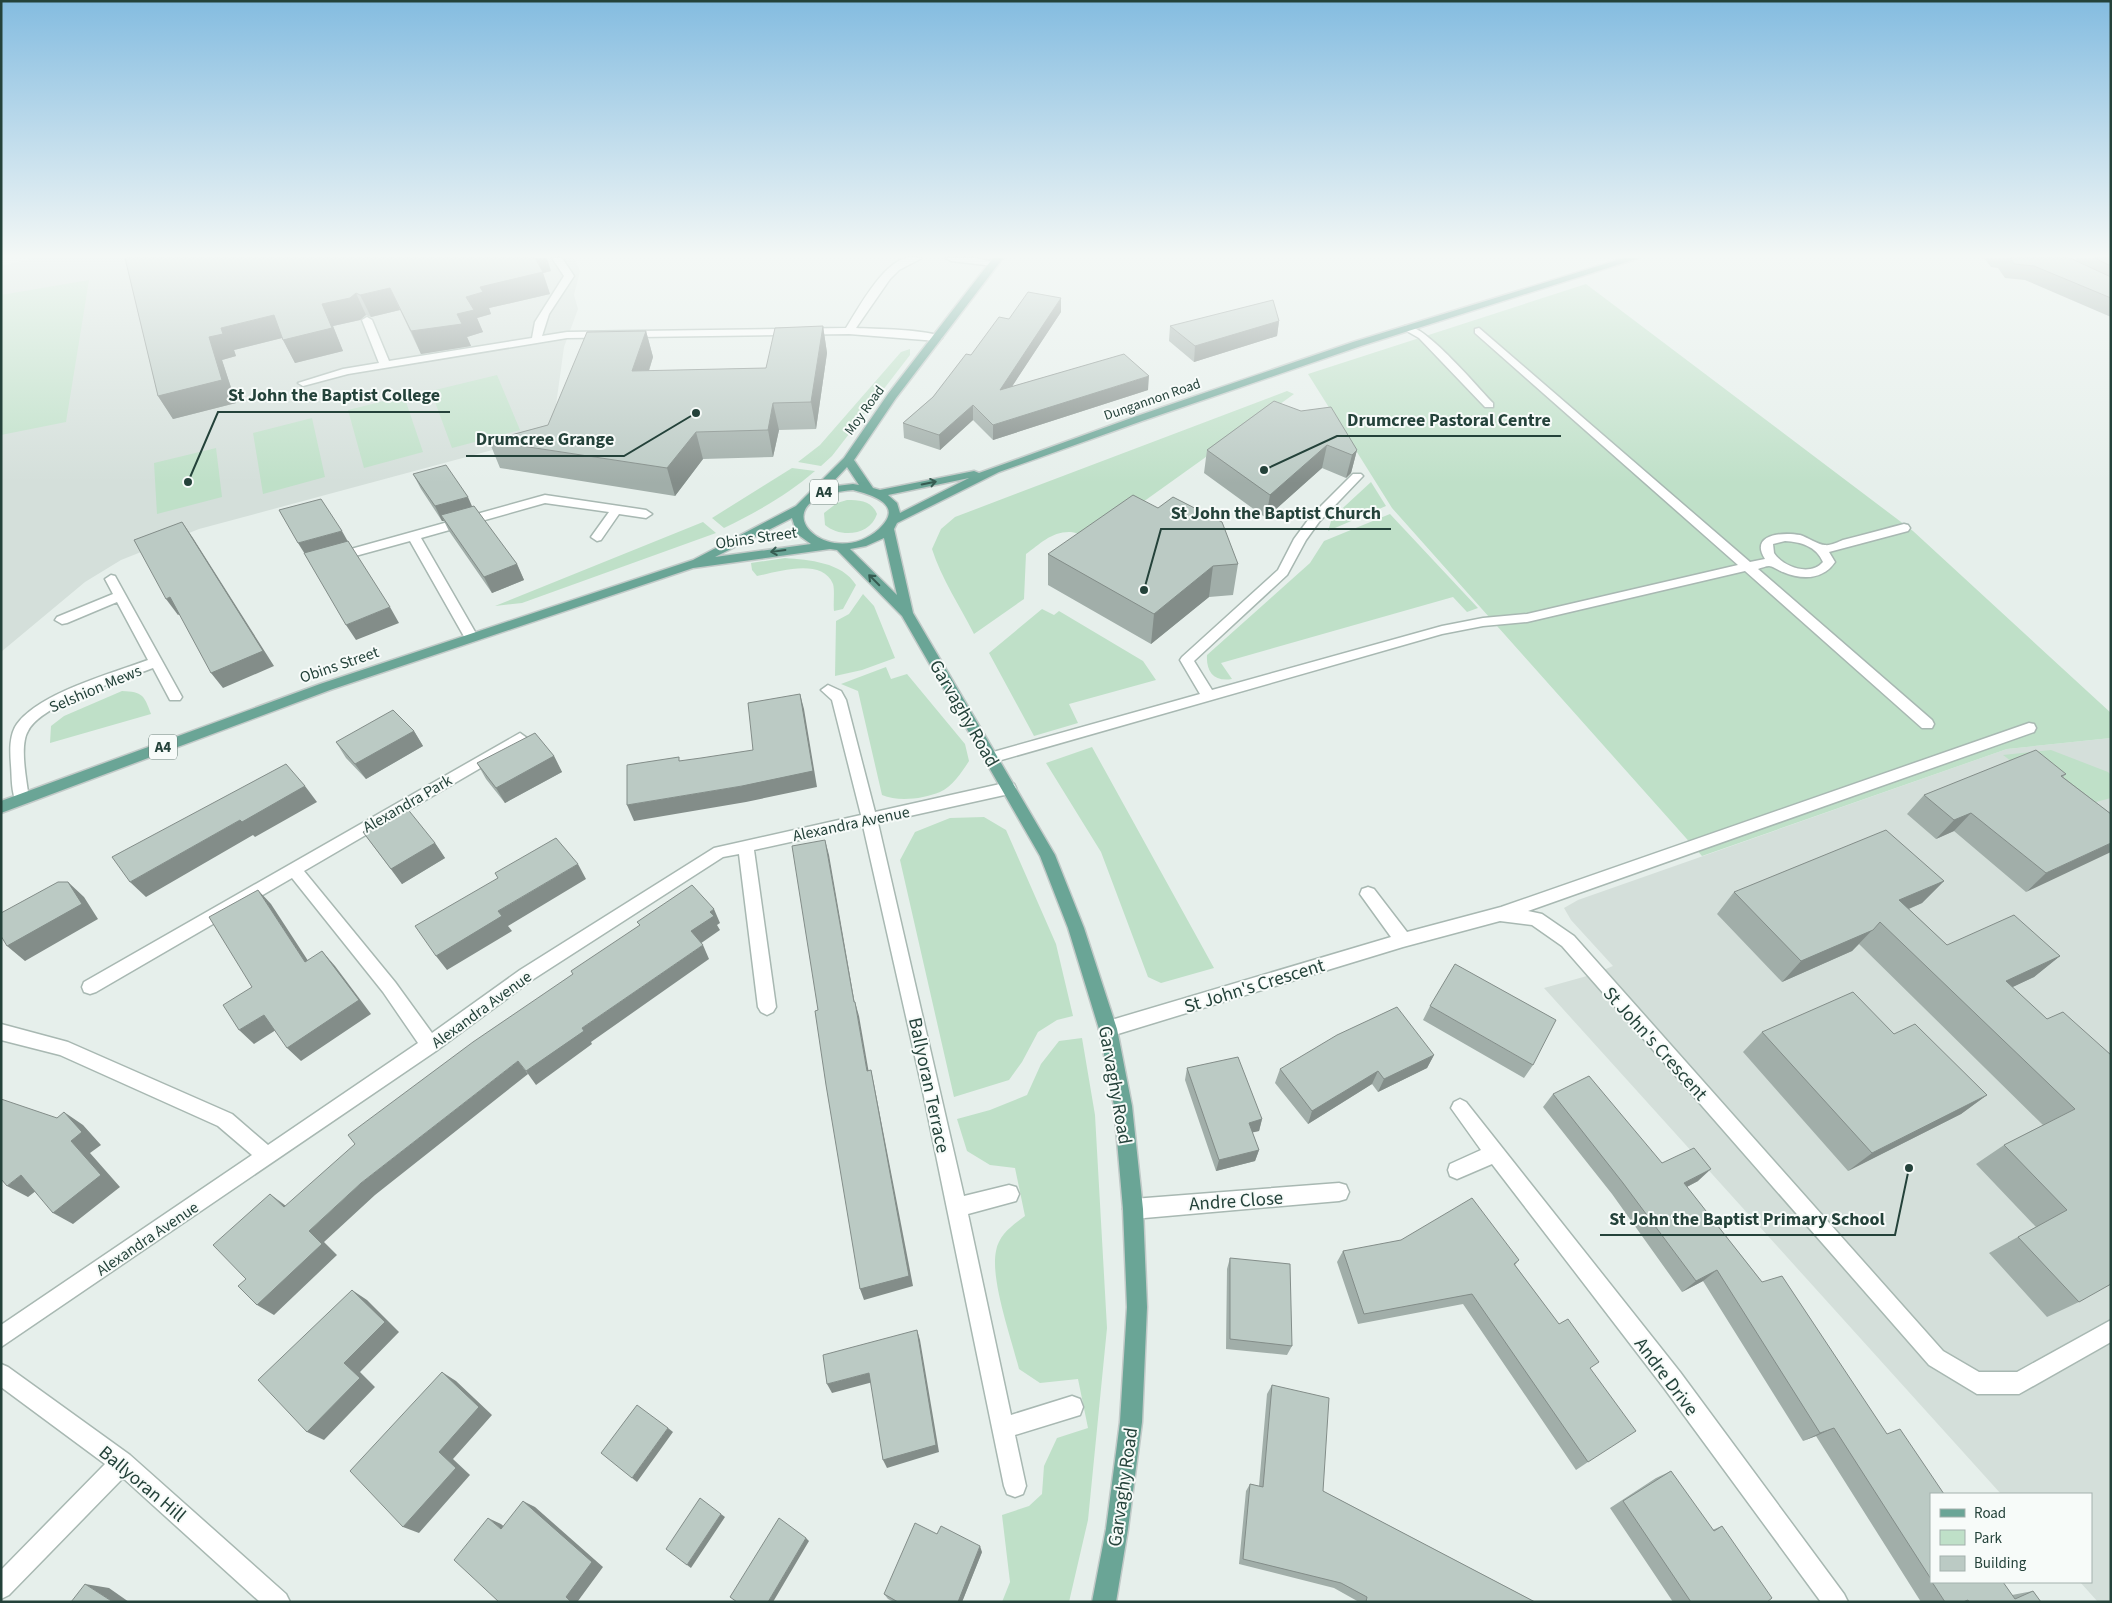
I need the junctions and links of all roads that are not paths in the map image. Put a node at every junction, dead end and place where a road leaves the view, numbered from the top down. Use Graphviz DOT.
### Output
graph roads {
  1 [pos="372,333"];
  2 [pos="539,333"];
  3 [pos="726,333"];
  4 [pos="889,333"];
  5 [pos="941,333"];
  6 [pos="1394,333"];
  7 [pos="1417,333"];
  8 [pos="1481,333"];
  9 [pos="937,338"];
  10 [pos="537,339"];
  11 [pos="386,366"];
  12 [pos="303,383"];
  13 [pos="1489,405"];
  14 [pos="848,460"];
  15 [pos="995,470"];
  16 [pos="1357,476"];
  17 [pos="868,489"];
  18 [pos="881,493"];
  19 [pos="809,500"];
  20 [pos="800,508"];
  21 [pos="616,510"];
  22 [pos="646,514"];
  23 [pos="891,524"];
  24 [pos="1904,528"];
  25 [pos="413,535"];
  26 [pos="597,537"];
  27 [pos="826,546"];
  28 [pos="841,547"];
  29 [pos="1821,550"];
  30 [pos="320,561"];
  31 [pos="1773,561"];
  32 [pos="691,564"];
  33 [pos="1748,566"];
  34 [pos="111,579"];
  35 [pos="121,596"];
  36 [pos="907,613"];
  37 [pos="62,620"];
  38 [pos="470,637"];
  39 [pos="155,662"];
  40 [pos="828,690"];
  41 [pos="1208,696"];
  42 [pos="175,697"];
  43 [pos="1927,724"];
  44 [pos="2029,728"];
  45 [pos="520,738"];
  46 [pos="991,758"];
  47 [pos="1009,788"];
  48 [pos="22,799"];
  49 [pos="1,807"];
  50 [pos="870,819"];
  51 [pos="746,846"];
  52 [pos="294,869"];
  53 [pos="1368,894"];
  54 [pos="1500,914"];
  55 [pos="1403,940"];
  56 [pos="90,987"];
  57 [pos="767,1007"];
  58 [pos="1108,1030"];
  59 [pos="1,1032"];
  60 [pos="430,1045"];
  61 [pos="1460,1108"];
  62 [pos="1494,1153"];
  63 [pos="267,1156"];
  64 [pos="1457,1170"];
  65 [pos="1339,1192"];
  66 [pos="1009,1194"];
  67 [pos="957,1208"];
  68 [pos="1133,1209"];
  69 [pos="2111,1330"];
  70 [pos="1,1337"];
  71 [pos="1,1374"];
  72 [pos="1072,1407"];
  73 [pos="1003,1428"];
  74 [pos="122,1463"];
  75 [pos="1015,1486"];
  76 [pos="1,1587"];
  77 [pos="278,1602"];
  78 [pos="1104,1602"];
  79 [pos="1836,1602"];
  1 -- 11 [label="street"];
  2 -- 10 [label="street"];
  3 -- 10 [label="street"];
  4 -- 9 [label="street"];
  5 -- 9 [label="main road, Moy Road"];
  6 -- 15 [label="main road, Dungannon Road / A4"];
  7 -- 13 [label="street"];
  8 -- 33 [label="street"];
  9 -- 14 [label="main road, Moy Road"];
  10 -- 11 [label="street"];
  11 -- 12 [label="street"];
  14 -- 17 [label="main road, Moy Road"];
  14 -- 19 [label="main road, Moy Road"];
  18 -- 15 [label="main road, Dungannon Road / A4, one-way"];
  15 -- 23 [label="main road, Dungannon Road / A4"];
  16 -- 41 [label="street"];
  17 -- 18 [label="main road, A4"];
  17 -- 19 [label="main road, A4"];
  18 -- 23 [label="main road"];
  19 -- 20 [label="main road, A4"];
  20 -- 27 [label="main road, A4"];
  20 -- 32 [label="main road, Obins Street / A4"];
  21 -- 22 [label="street"];
  21 -- 25 [label="street"];
  21 -- 26 [label="street"];
  23 -- 28 [label="main road, A4"];
  23 -- 36 [label="main road, Garvaghy Road"];
  24 -- 29 [label="street"];
  25 -- 30 [label="street"];
  25 -- 38 [label="street"];
  27 -- 28 [label="main road, A4"];
  27 -- 32 [label="main road, Obins Street / A4, one-way"];
  36 -- 28 [label="main road, Garvaghy Road, one-way"];
  29 -- 31 [label="street"];
  29 -- 31 [label="street"];
  31 -- 33 [label="street"];
  32 -- 38 [label="main road, Obins Street / A4"];
  33 -- 41 [label="street"];
  33 -- 43 [label="street"];
  34 -- 35 [label="street, Selshion Mews"];
  35 -- 37 [label="street"];
  35 -- 39 [label="street, Selshion Mews"];
  36 -- 46 [label="main road, Garvaghy Road"];
  38 -- 48 [label="main road, Obins Street / A4"];
  39 -- 42 [label="street, Selshion Mews"];
  39 -- 48 [label="street, Selshion Mews"];
  40 -- 50 [label="street, Ballyoran Terrace"];
  41 -- 46 [label="street"];
  44 -- 54 [label="street"];
  45 -- 52 [label="street, Alexandra Park"];
  46 -- 47 [label="main road, Garvaghy Road"];
  47 -- 50 [label="street, Alexandra Avenue"];
  47 -- 58 [label="main road, Garvaghy Road"];
  48 -- 49 [label="main road, Obins Street / A4"];
  50 -- 51 [label="street, Alexandra Avenue"];
  50 -- 67 [label="street, Ballyoran Terrace"];
  51 -- 57 [label="street"];
  51 -- 60 [label="street, Alexandra Avenue"];
  52 -- 56 [label="street, Alexandra Park"];
  52 -- 60 [label="street"];
  53 -- 55 [label="street"];
  54 -- 55 [label="street, St John's Crescent"];
  54 -- 69 [label="street, St John's Crescent"];
  55 -- 58 [label="street, St John's Crescent"];
  58 -- 68 [label="main road, Garvaghy Road"];
  59 -- 63 [label="street"];
  60 -- 63 [label="street, Alexandra Avenue"];
  61 -- 62 [label="street, Andre Drive"];
  62 -- 64 [label="street"];
  62 -- 79 [label="street, Andre Drive"];
  63 -- 70 [label="street, Alexandra Avenue"];
  65 -- 68 [label="street, Andre Close"];
  66 -- 67 [label="street"];
  67 -- 73 [label="street, Ballyoran Terrace"];
  68 -- 78 [label="main road, Garvaghy Road"];
  71 -- 74 [label="street, Ballyoran Hill"];
  72 -- 73 [label="street"];
  73 -- 75 [label="street, Ballyoran Terrace"];
  74 -- 76 [label="street"];
  74 -- 77 [label="street, Ballyoran Hill"];
}
